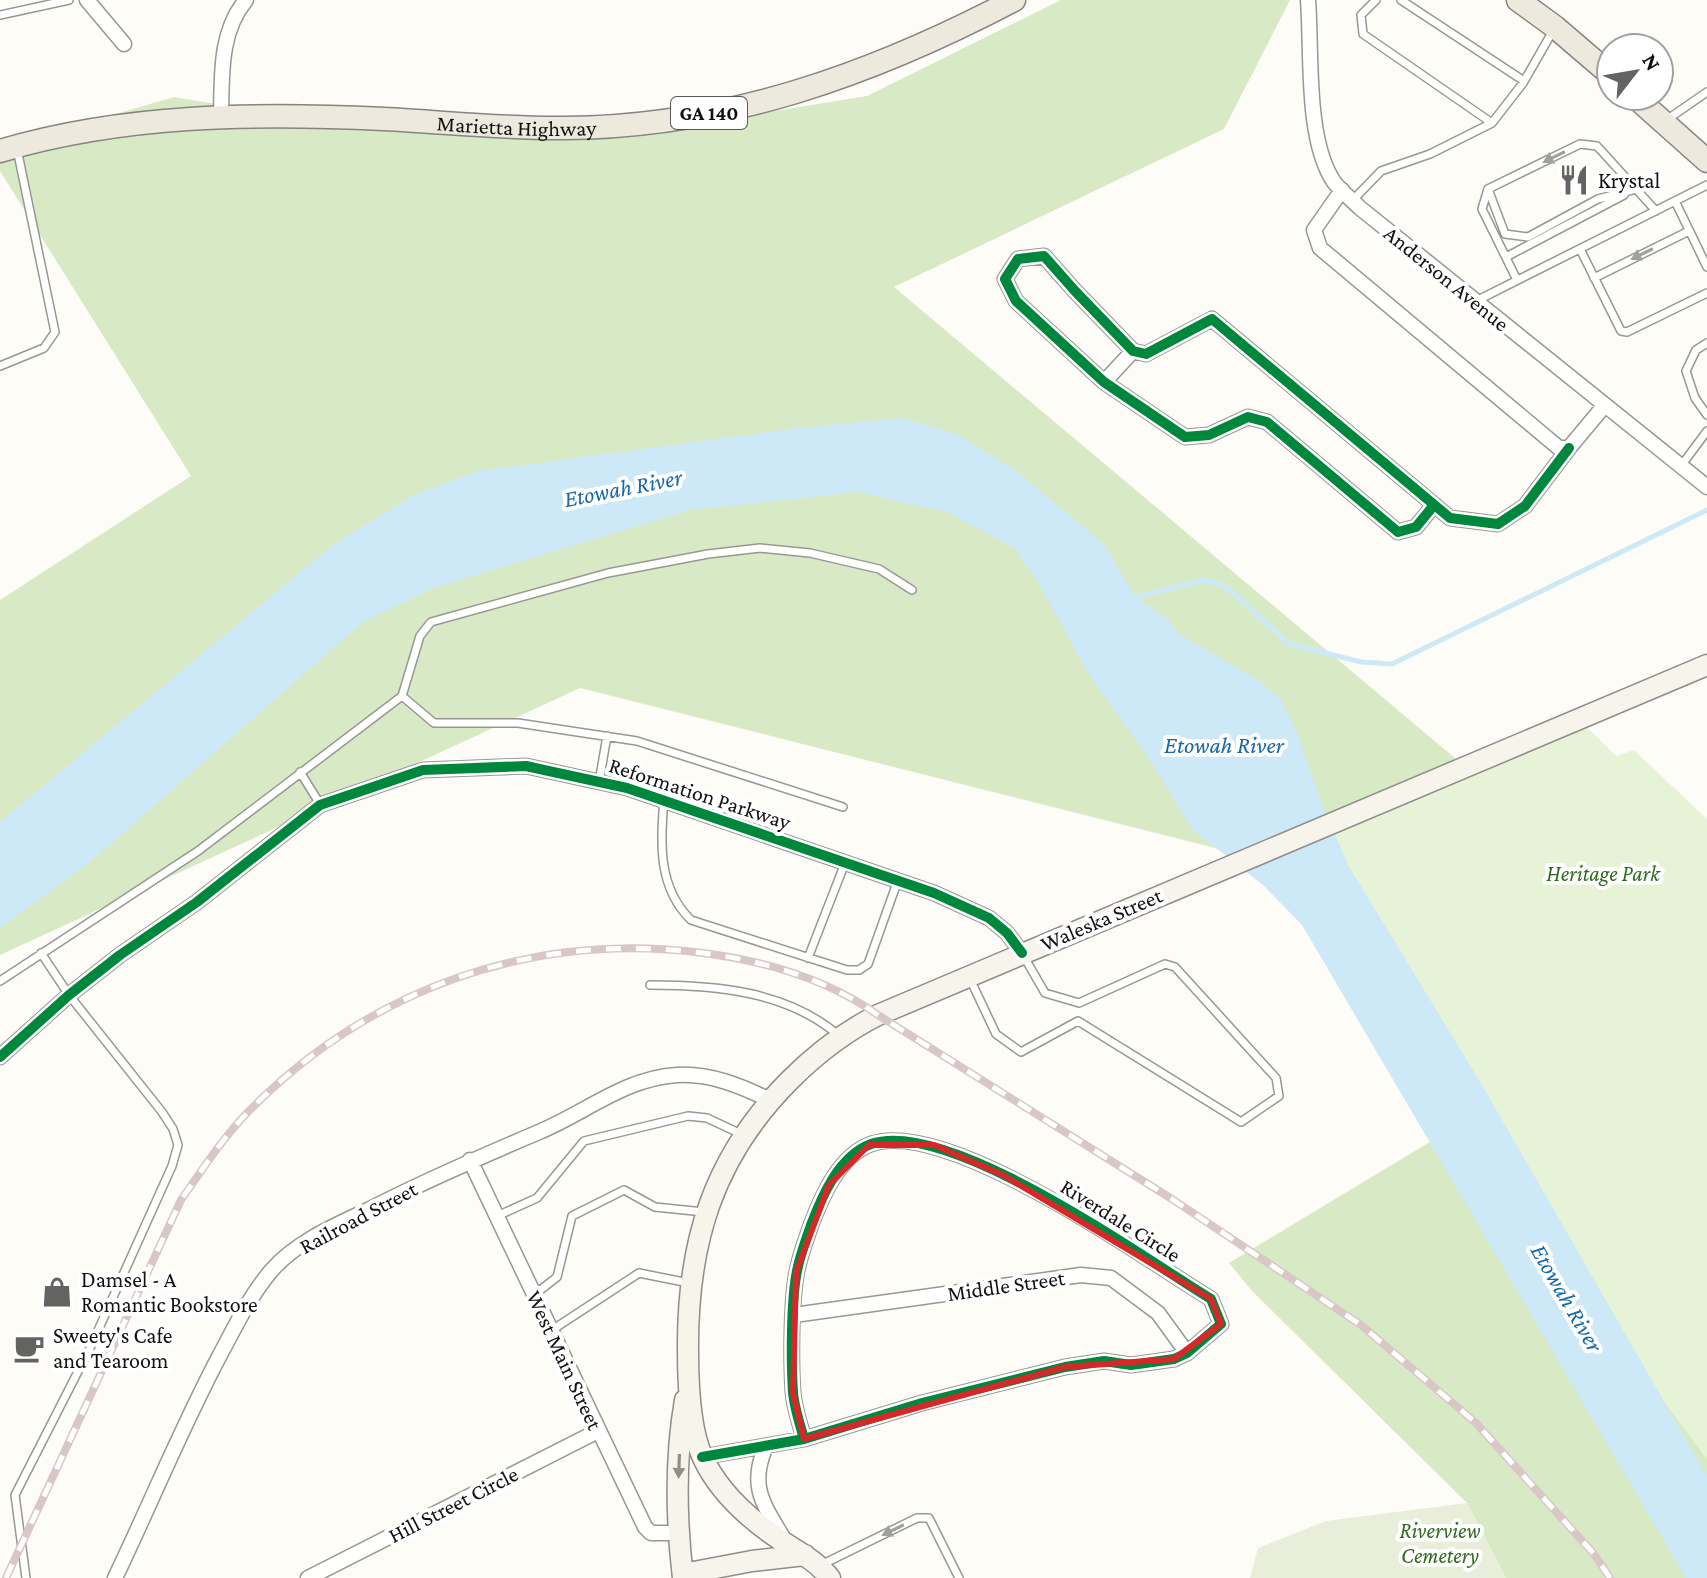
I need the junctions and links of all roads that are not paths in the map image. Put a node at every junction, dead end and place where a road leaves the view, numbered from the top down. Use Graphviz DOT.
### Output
graph roads {
  1 [pos="69,0"];
  2 [pos="87,0"];
  3 [pos="246,0"];
  4 [pos="1014,0"];
  5 [pos="1308,0"];
  6 [pos="1376,0"];
  7 [pos="1401,0"];
  8 [pos="1518,0"];
  9 [pos="0,15"];
  10 [pos="1555,27"];
  11 [pos="124,44"];
  12 [pos="1595,61"];
  13 [pos="1524,81"];
  14 [pos="1707,92"];
  15 [pos="1652,112"];
  16 [pos="221,116"];
  17 [pos="1663,122"];
  18 [pos="1492,123"];
  19 [pos="8,149"];
  20 [pos="1707,161"];
  21 [pos="1707,185"];
  22 [pos="1488,189"];
  23 [pos="1636,189"];
  24 [pos="1347,195"];
  25 [pos="1675,201"];
  26 [pos="1656,211"];
  27 [pos="1689,231"];
  28 [pos="1580,249"];
  29 [pos="1506,257"];
  30 [pos="1707,267"];
  31 [pos="1594,278"];
  32 [pos="1517,280"];
  33 [pos="1707,293"];
  34 [pos="1475,301"];
  35 [pos="1707,343"];
  36 [pos="1133,351"];
  37 [pos="0,366"];
  38 [pos="1104,382"];
  39 [pos="1604,406"];
  40 [pos="1707,415"];
  41 [pos="1707,431"];
  42 [pos="1569,448"];
  43 [pos="1681,466"];
  44 [pos="1707,487"];
  45 [pos="1434,505"];
  46 [pos="912,590"];
  47 [pos="1707,665"];
  48 [pos="402,696"];
  49 [pos="607,736"];
  50 [pos="300,772"];
  51 [pos="599,782"];
  52 [pos="664,800"];
  53 [pos="320,805"];
  54 [pos="843,807"];
  55 [pos="845,862"];
  56 [pos="898,880"];
  57 [pos="41,953"];
  58 [pos="1022,953"];
  59 [pos="808,958"];
  60 [pos="969,976"];
  61 [pos="0,981"];
  62 [pos="650,985"];
  63 [pos="69,995"];
  64 [pos="1079,1003"];
  65 [pos="1078,1021"];
  66 [pos="839,1036"];
  67 [pos="0,1057"];
  68 [pos="770,1100"];
  69 [pos="743,1135"];
  70 [pos="470,1160"];
  71 [pos="706,1213"];
  72 [pos="497,1216"];
  73 [pos="692,1283"];
  74 [pos="534,1295"];
  75 [pos="794,1315"];
  76 [pos="551,1331"];
  77 [pos="1187,1353"];
  78 [pos="687,1388"];
  79 [pos="598,1431"];
  80 [pos="804,1439"];
  81 [pos="766,1446"];
  82 [pos="702,1457"];
  83 [pos="679,1533"];
  84 [pos="811,1561"];
  85 [pos="683,1576"];
  86 [pos="26,1578"];
  87 [pos="115,1578"];
  88 [pos="308,1578"];
  89 [pos="959,1578"];
  1 -- 9 [label="lane"];
  2 -- 11 [label="street"];
  3 -- 16 [label="street"];
  4 -- 16 [label="main road, Marietta Highway / GA 140"];
  5 -- 24 [label="street, Anderson Avenue"];
  6 -- 18 [label="lane"];
  7 -- 13 [label="lane"];
  8 -- 10 [label="main road"];
  10 -- 12 [label="main road"];
  10 -- 13 [label="lane"];
  13 -- 18 [label="lane"];
  14 -- 17 [label="lane"];
  15 -- 17 [label="main road"];
  16 -- 19 [label="main road, Marietta Highway / GA 140"];
  17 -- 20 [label="main road"];
  18 -- 24 [label="lane"];
  19 -- 37 [label="lane"];
  21 -- 25 [label="lane"];
  23 -- 22 [label="lane, one-way"];
  22 -- 23 [label="lane"];
  22 -- 29 [label="lane"];
  23 -- 26 [label="lane"];
  23 -- 29 [label="lane"];
  24 -- 34 [label="street, Anderson Avenue"];
  24 -- 42 [label="street"];
  25 -- 26 [label="lane"];
  25 -- 27 [label="lane"];
  26 -- 28 [label="lane"];
  27 -- 30 [label="lane"];
  27 -- 31 [label="lane, one-way"];
  28 -- 31 [label="lane"];
  28 -- 32 [label="lane"];
  29 -- 32 [label="lane"];
  31 -- 33 [label="lane"];
  32 -- 34 [label="lane"];
  34 -- 39 [label="street, Anderson Avenue"];
  35 -- 40 [label="lane"];
  36 -- 38 [label="street"];
  36 -- 38 [label="street"];
  36 -- 45 [label="street"];
  38 -- 45 [label="street"];
  39 -- 42 [label="street"];
  39 -- 43 [label="street, Anderson Avenue"];
  41 -- 43 [label="lane"];
  42 -- 45 [label="street"];
  43 -- 44 [label="street, Anderson Avenue"];
  46 -- 48 [label="lane"];
  47 -- 58 [label="main road, Waleska Street"];
  48 -- 49 [label="lane"];
  48 -- 50 [label="lane"];
  49 -- 51 [label="lane"];
  49 -- 54 [label="lane"];
  50 -- 53 [label="lane"];
  50 -- 57 [label="lane"];
  51 -- 52 [label="street, Reformation Parkway"];
  51 -- 53 [label="street, Reformation Parkway"];
  52 -- 55 [label="street, Reformation Parkway"];
  52 -- 59 [label="lane"];
  53 -- 63 [label="street, Reformation Parkway"];
  55 -- 56 [label="street, Reformation Parkway"];
  55 -- 59 [label="lane"];
  56 -- 58 [label="street, Reformation Parkway"];
  56 -- 59 [label="lane"];
  57 -- 61 [label="lane"];
  57 -- 63 [label="lane"];
  58 -- 60 [label="main road, Waleska Street"];
  58 -- 64 [label="lane"];
  60 -- 65 [label="lane"];
  60 -- 66 [label="main road, Waleska Street"];
  62 -- 66 [label="lane"];
  63 -- 67 [label="street, Reformation Parkway"];
  63 -- 86 [label="lane"];
  64 -- 65 [label="lane"];
  64 -- 65 [label="lane"];
  66 -- 68 [label="main road, Waleska Street"];
  68 -- 69 [label="main road, Waleska Street"];
  68 -- 70 [label="street, Railroad Street"];
  69 -- 71 [label="main road, Waleska Street"];
  69 -- 72 [label="lane"];
  70 -- 72 [label="street, West Main Street"];
  70 -- 87 [label="street, Railroad Street"];
  71 -- 73 [label="main road, Waleska Street"];
  71 -- 74 [label="lane"];
  72 -- 74 [label="street, West Main Street"];
  73 -- 76 [label="lane"];
  73 -- 78 [label="main road, Waleska Street"];
  74 -- 76 [label="street, West Main Street"];
  75 -- 77 [label="street, Middle Street"];
  75 -- 77 [label="street, Riverdale Circle"];
  75 -- 80 [label="street, Riverdale Circle"];
  76 -- 79 [label="street, West Main Street"];
  77 -- 80 [label="street, Riverdale Circle"];
  78 -- 82 [label="main road, Waleska Street"];
  78 -- 83 [label="main road, one-way"];
  79 -- 83 [label="street, West Main Street"];
  79 -- 88 [label="street, Hill Street Circle"];
  80 -- 81 [label="street"];
  81 -- 82 [label="street"];
  81 -- 84 [label="street"];
  82 -- 84 [label="main road, Waleska Street"];
  83 -- 85 [label="main road"];
  84 -- 85 [label="main road"];
  89 -- 84 [label="lane, one-way"];
}
